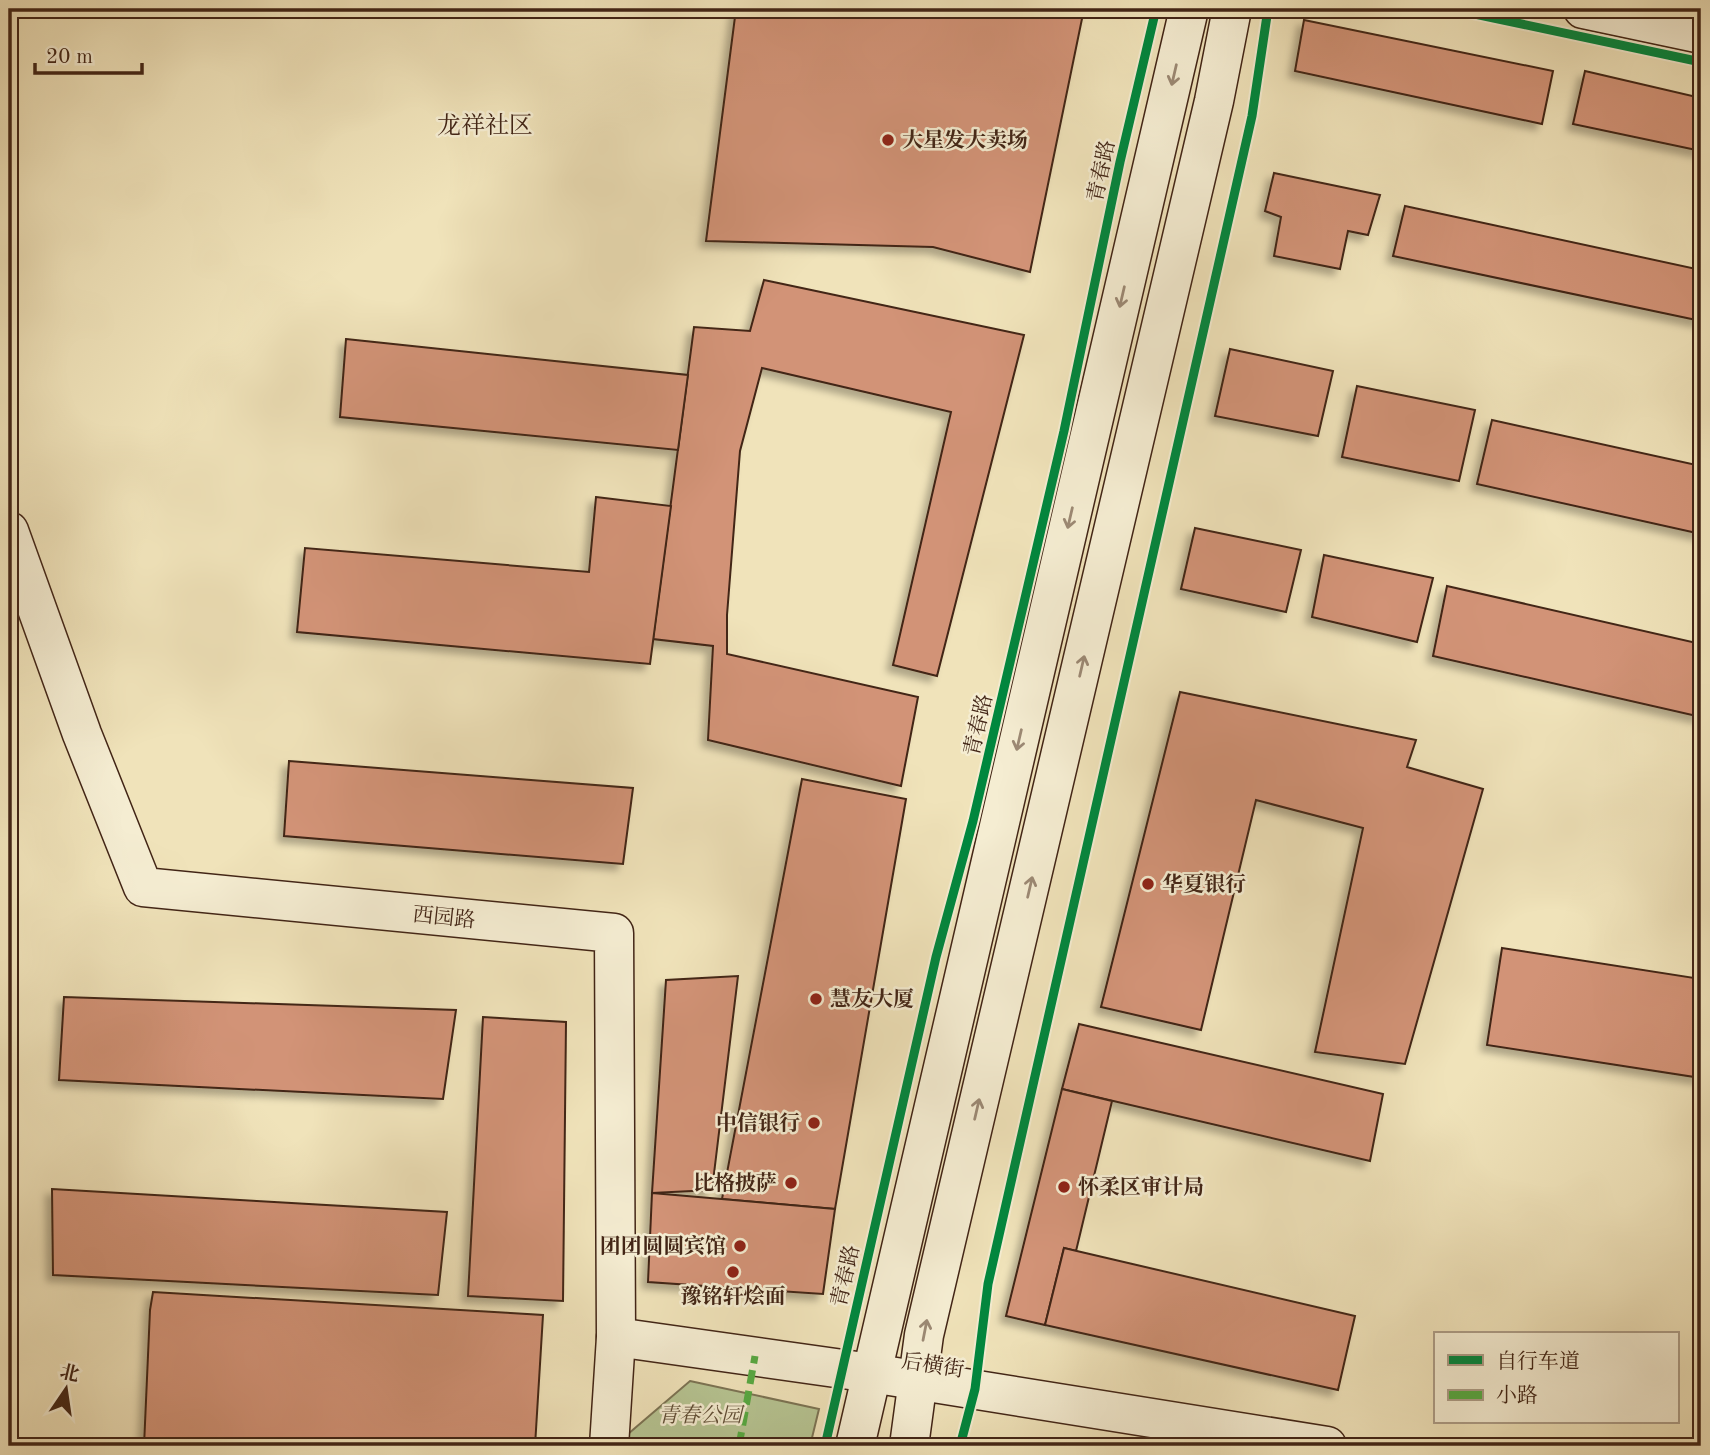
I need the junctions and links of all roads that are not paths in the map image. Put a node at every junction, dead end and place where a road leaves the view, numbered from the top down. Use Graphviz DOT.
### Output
graph roads {
  1 [pos="1189,9"];
  2 [pos="1232,9"];
  3 [pos="1583,9"];
  4 [pos="1701,34"];
  5 [pos="9,531"];
  6 [pos="616,1337"];
  7 [pos="871,1373"];
  8 [pos="918,1381"];
  9 [pos="609,1446"];
  10 [pos="855,1446"];
  11 [pos="909,1446"];
  12 [pos="1327,1446"];
  1 -- 7 [label="main road, 青春路, one-way"];
  8 -- 2 [label="main road, one-way"];
  3 -- 4 [label="main road"];
  5 -- 6 [label="main road, 西园路"];
  6 -- 7 [label="main road, 后横街"];
  6 -- 9 [label="main road, 西园路"];
  7 -- 8 [label="main road, 后横街"];
  7 -- 10 [label="main road, 青春路"];
  8 -- 11 [label="main road"];
  8 -- 12 [label="main road, 后横街"];
}
